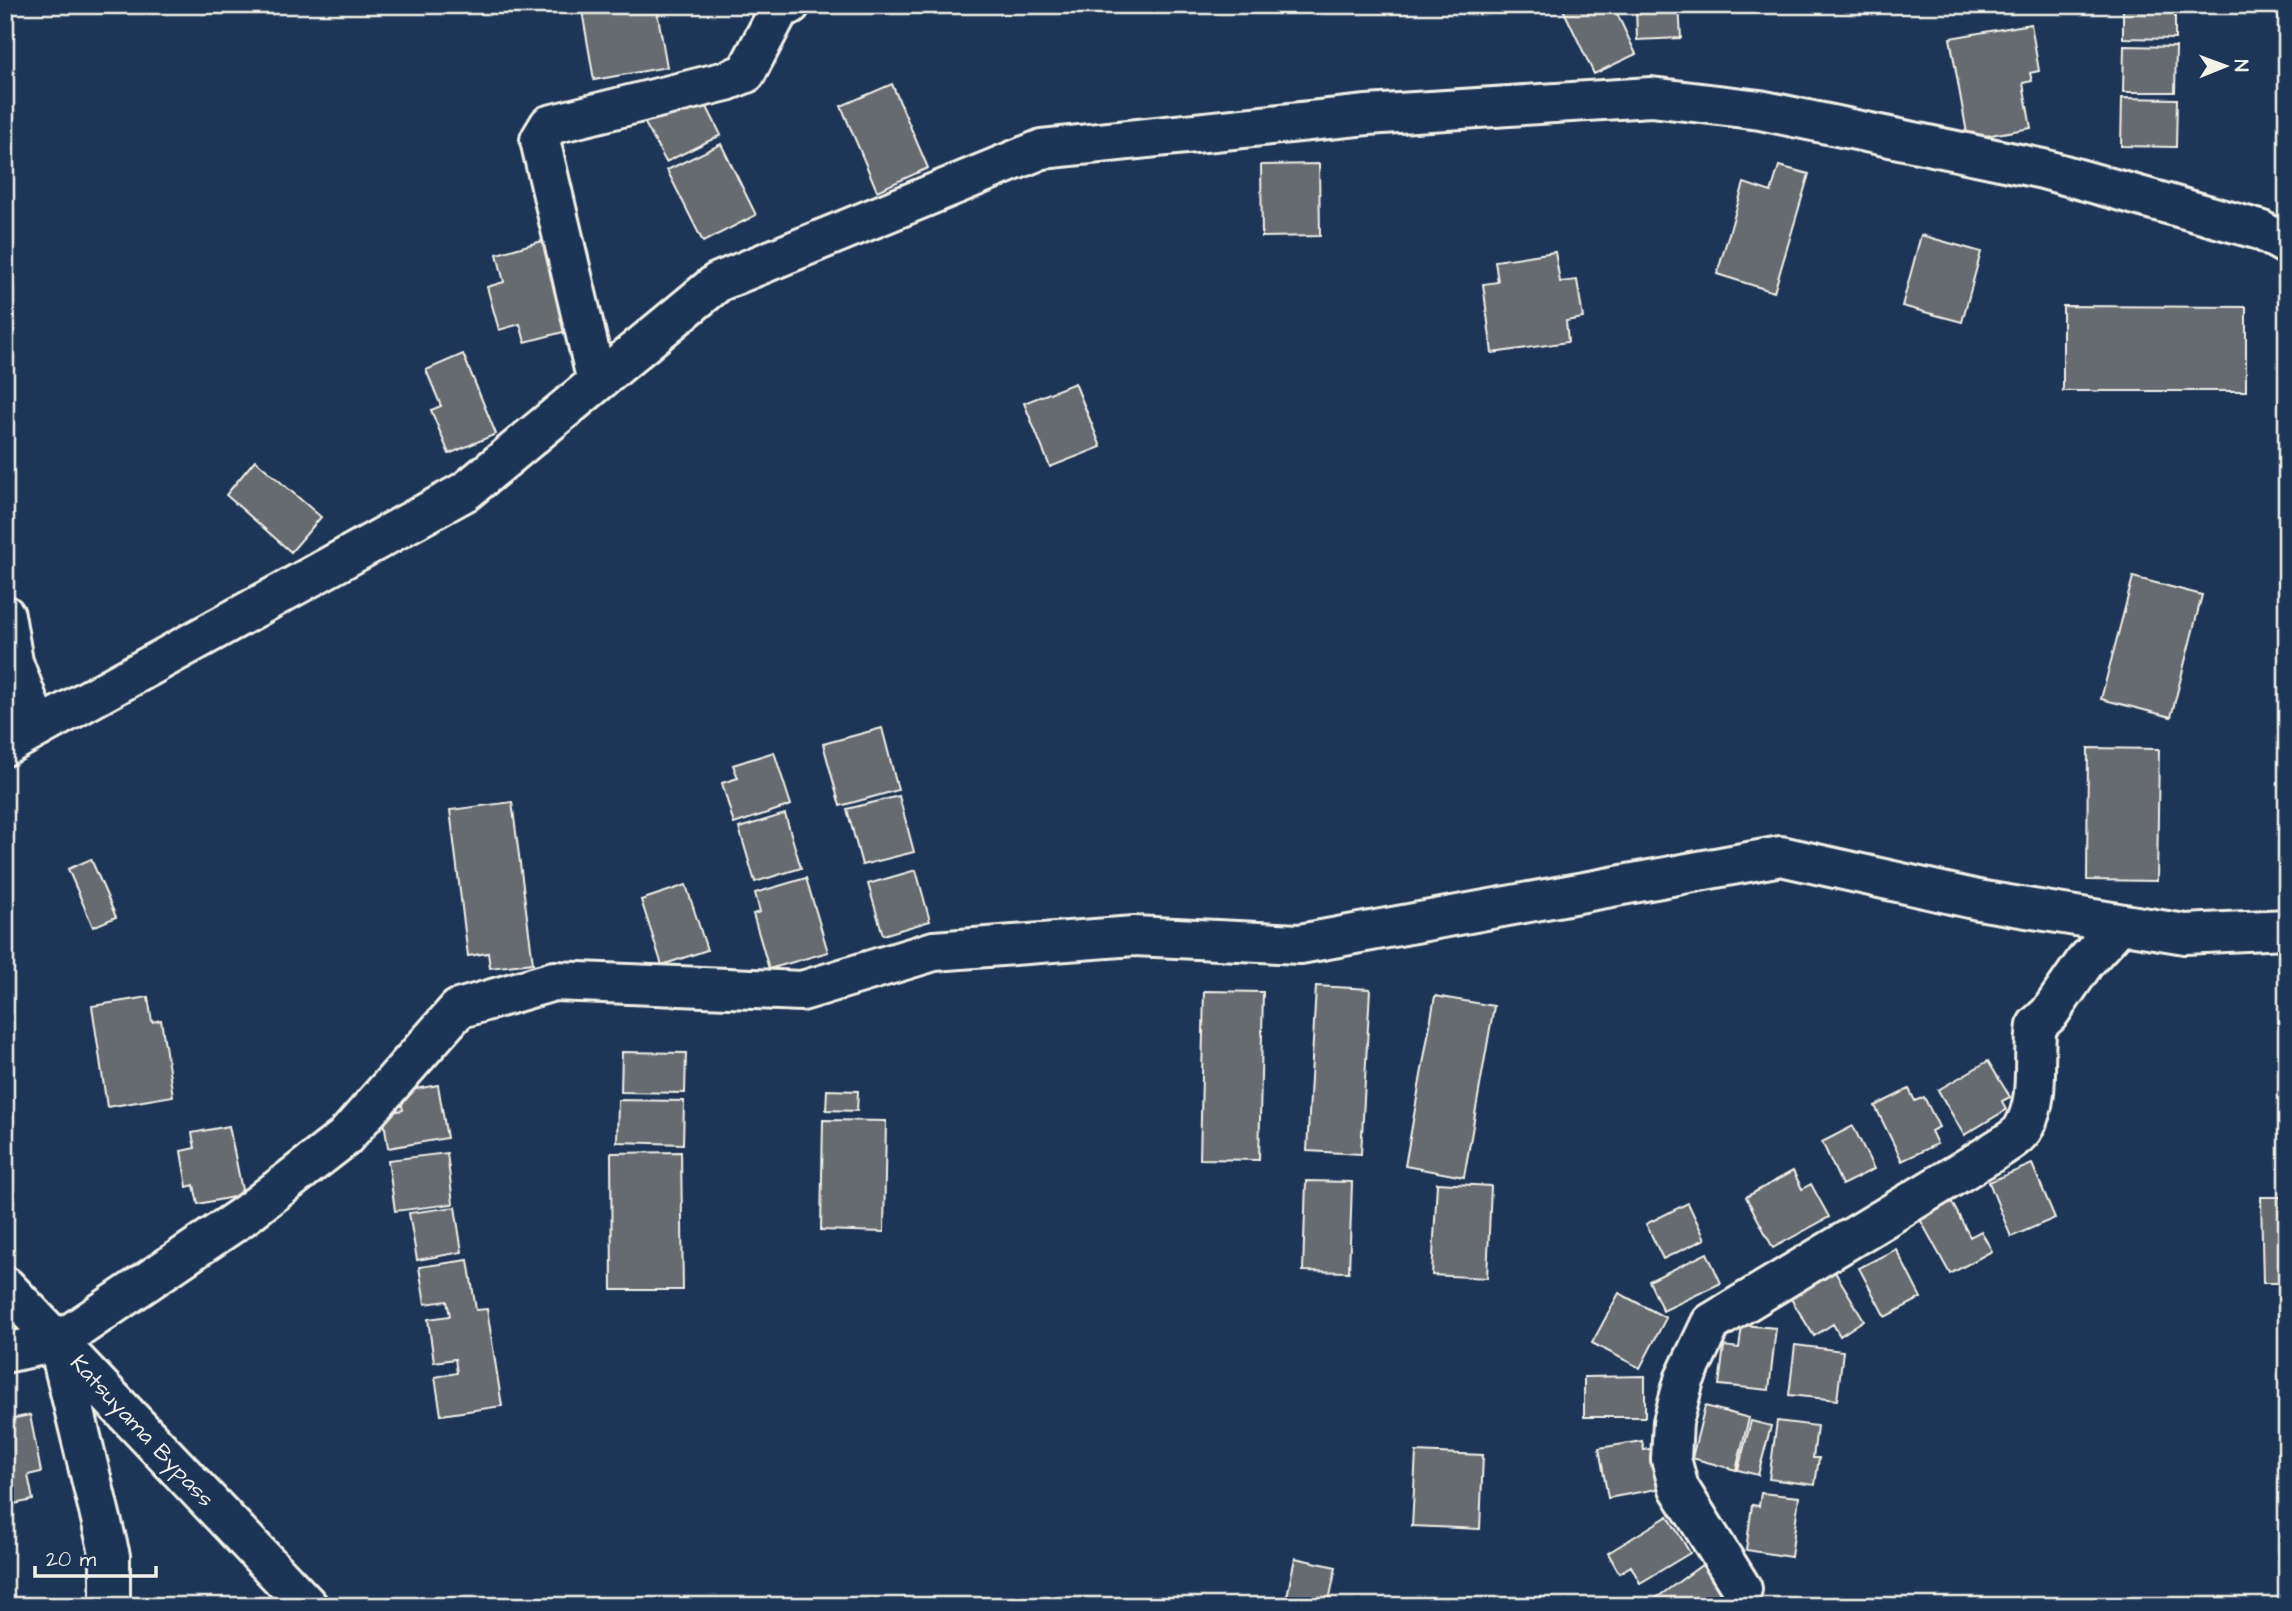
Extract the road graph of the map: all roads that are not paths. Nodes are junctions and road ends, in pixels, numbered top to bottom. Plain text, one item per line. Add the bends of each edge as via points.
1 (790, 5) edge
2 (2287, 245) edge
3 (597, 382) junction
4 (5, 615) edge
5 (38, 728) junction
6 (5, 746) edge
7 (2120, 924) junction
8 (2287, 929) edge
9 (5, 1286) edge
10 (58, 1342) junction
11 (5, 1353) edge
12 (1742, 1589) dead end
13 (110, 1606) edge
14 (308, 1606) edge

1 - 3 street via 780,8 746,73 549,125 540,140
2 - 3 street via 2260,230 2043,169 1760,110 1651,97 1367,115 1042,149 718,282
3 - 5 street via 466,491
4 - 5 street via 13,662
5 - 6 street
7 - 8 street via 2185,934
7 - 10 street via 1978,900 1782,856 1300,944 1134,936 934,951 802,992 554,981 458,1009 344,1138 242,1217
7 - 12 street via 2037,1024 2035,1092 2024,1129 1711,1323 1684,1380 1673,1422 1671,1459 1683,1497
9 - 10 street, Katsuyama Bypass
10 - 11 street
10 - 13 street via 110,1556
10 - 14 street, Katsuyama Bypass

